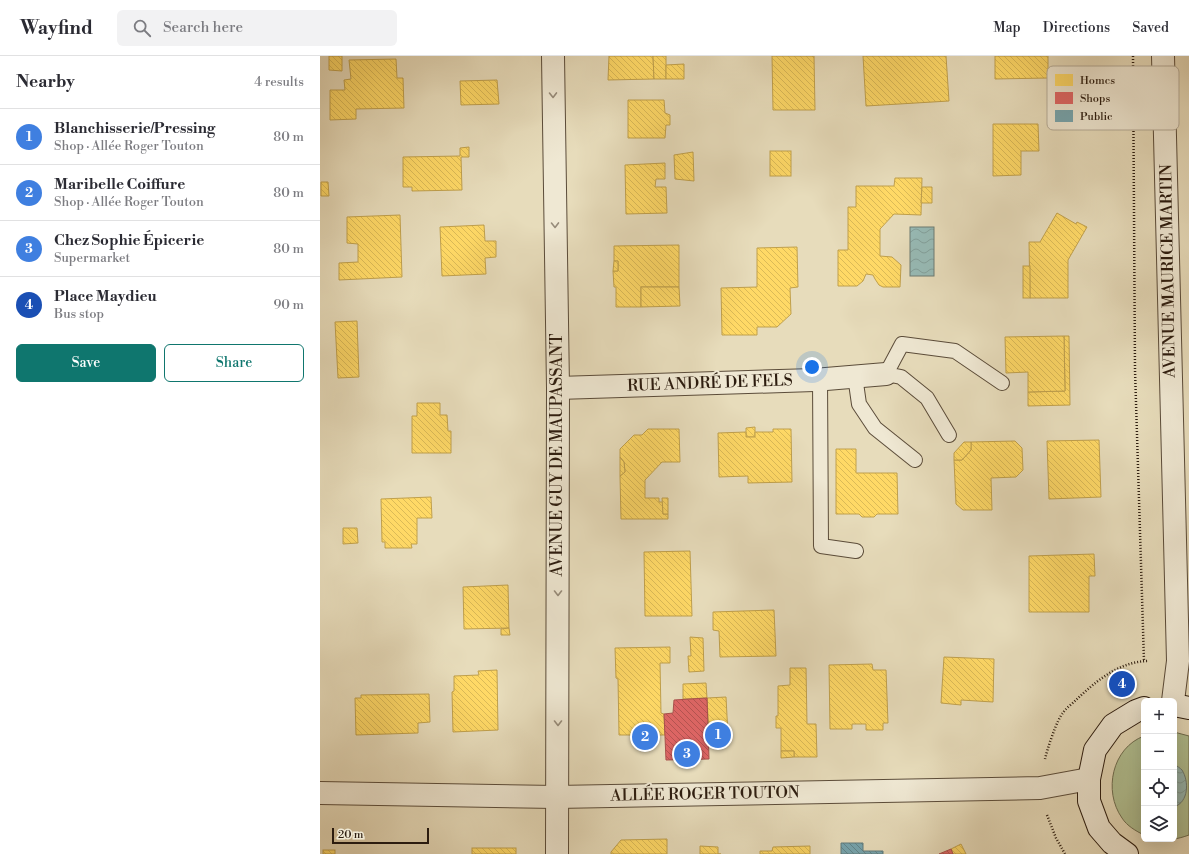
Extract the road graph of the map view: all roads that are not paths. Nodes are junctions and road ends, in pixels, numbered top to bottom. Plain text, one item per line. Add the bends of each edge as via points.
1 (553, 56) edge
2 (1163, 56) edge
3 (1163, 66) edge
4 (1165, 130) edge
5 (886, 374) junction
6 (855, 376) junction
7 (820, 379) junction
8 (1002, 383) dead end
9 (558, 388) junction
10 (949, 435) dead end
11 (915, 460) dead end
12 (856, 551) dead end
13 (1173, 698) edge
14 (1177, 706) edge
15 (1189, 708) edge
16 (1141, 709) edge
17 (1089, 779) junction
18 (320, 793) edge
19 (556, 797) junction
20 (557, 854) edge
21 (1127, 854) edge

1 -> 9 street, AVENUE GUY DE MAUPASSANT
2 - 3 street, AVENUE MAURICE MARTIN
4 - 13 street, AVENUE MAURICE MARTIN via 1178,641
5 - 6 street, RUE ANDRÉ DE FELS
5 - 8 lane via 902,344 955,351
5 - 10 lane via 901,377 927,398
6 - 7 street, RUE ANDRÉ DE FELS
6 - 11 lane via 859,404 875,428
7 - 9 street, RUE ANDRÉ DE FELS
7 - 12 lane via 821,546
9 -> 19 street, AVENUE GUY DE MAUPASSANT
14 - 15 street
16 - 17 street via 1113,726 1095,750
17 - 19 street, ALLÉE ROGER TOUTON via 1040,788
17 - 21 street via 1089,801 1100,828 1112,843
18 - 19 street, ALLÉE ROGER TOUTON
19 - 20 street, AVENUE GUY DE MAUPASSANT

